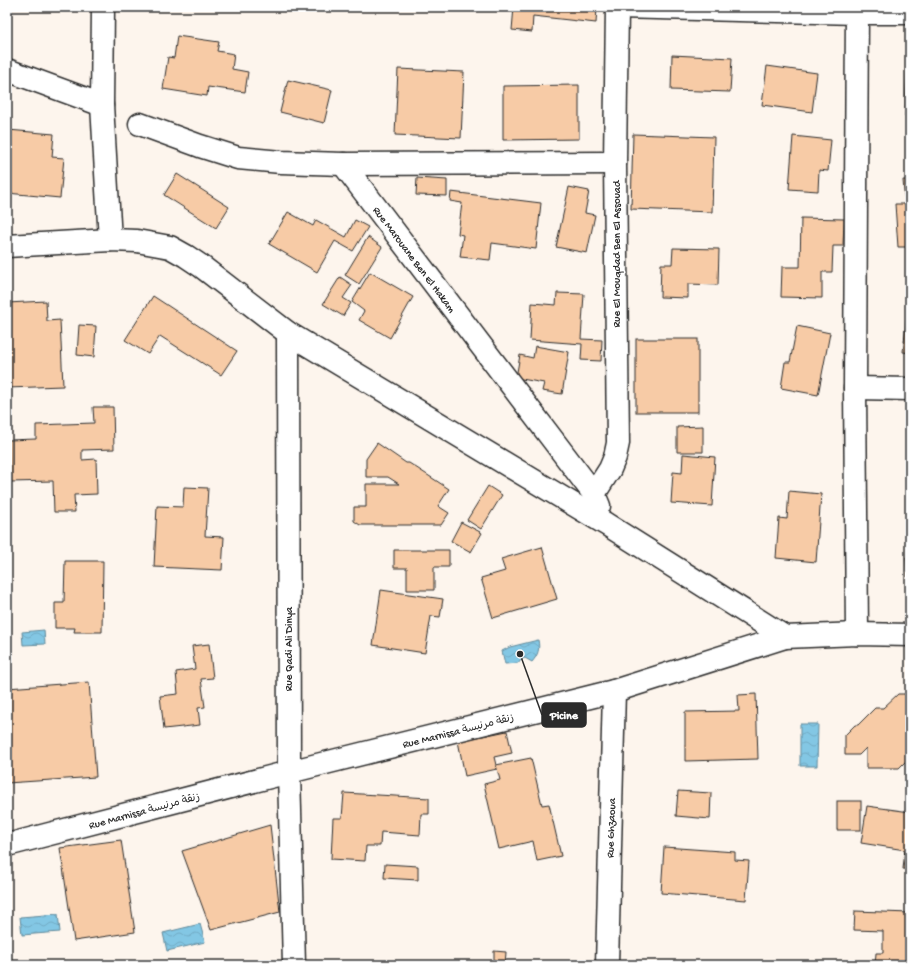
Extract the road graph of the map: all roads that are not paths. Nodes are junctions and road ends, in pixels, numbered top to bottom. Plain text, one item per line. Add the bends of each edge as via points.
1 (103, 7) edge
2 (617, 7) edge
3 (857, 10) edge
4 (910, 13) edge
5 (7, 70) edge
6 (102, 105) junction
7 (140, 124) dead end
8 (615, 163) junction
9 (343, 164) junction
10 (110, 240) junction
11 (7, 246) edge
12 (288, 333) junction
13 (855, 388) junction
14 (910, 389) edge
15 (594, 494) junction
16 (606, 524) junction
17 (857, 634) junction
18 (910, 635) edge
19 (785, 637) junction
20 (614, 691) junction
21 (289, 772) junction
22 (7, 846) edge
23 (294, 965) edge
24 (607, 965) edge

1 - 6 street
2 - 3 street
2 - 8 street, Rue El Mouqdad Ben El Assouad
3 - 4 street
3 - 13 street
5 - 6 street
6 - 10 street
7 - 9 street via 238,158
8 - 9 street
8 - 15 street, Rue El Mouqdad Ben El Assouad via 618,443 610,469
9 - 15 street, Rue Marouane Ben El Hakam
10 - 11 street
10 - 12 street via 137,241 170,247 200,266
12 - 16 street
12 - 21 street, Rue Qadi Ali Dinya
13 - 14 street
13 - 17 street
15 - 16 street, Rue Marouane Ben El Hakam
16 - 19 street
17 - 18 street, Rue Marnissa زنقة مرنيسة
17 - 19 street, Rue Marnissa زنقة مرنيسة
19 - 20 street, Rue Marnissa زنقة مرنيسة
20 - 21 street, Rue Marnissa زنقة مرنيسة
20 - 24 street, Rue Ghzaoua
21 - 22 street, Rue Marnissa زنقة مرنيسة
21 - 23 street, Rue Qadi Ali Dinya

